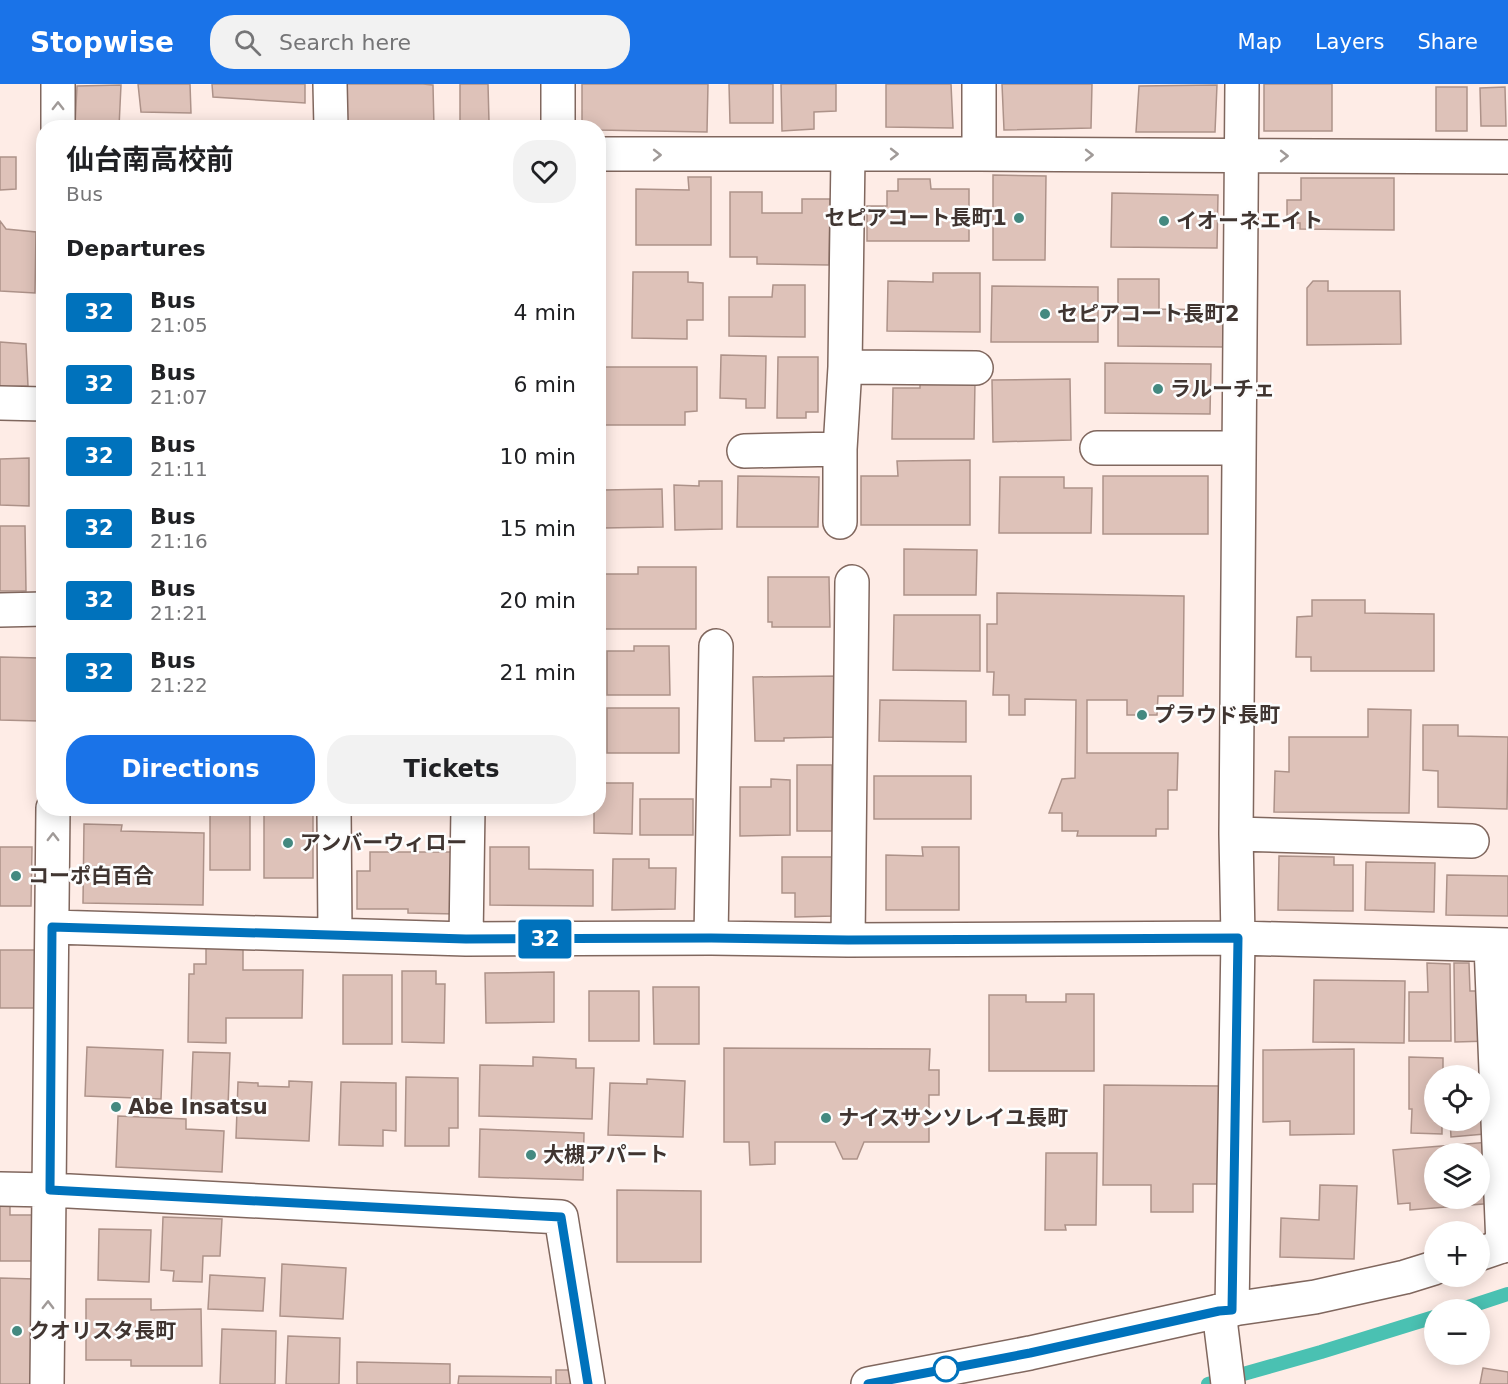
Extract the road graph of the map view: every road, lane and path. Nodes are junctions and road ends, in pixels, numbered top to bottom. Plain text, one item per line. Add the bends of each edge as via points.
1 (58, 84) edge
2 (330, 84) edge
3 (558, 84) edge
4 (979, 84) edge
5 (1242, 84) edge
6 (58, 120) edge
7 (331, 120) edge
8 (558, 120) edge
9 (606, 154) edge
10 (979, 154) junction
11 (848, 155) junction
12 (1242, 156) junction
13 (1508, 157) edge
14 (845, 368) junction
15 (976, 368) dead end
16 (0, 403) edge
17 (36, 404) edge
18 (1097, 448) dead end
19 (1239, 448) junction
20 (840, 449) junction
21 (744, 451) dead end
22 (840, 522) dead end
23 (852, 582) dead end
24 (36, 609) edge
25 (0, 610) edge
26 (716, 646) dead end
27 (53, 816) edge
28 (334, 816) edge
29 (468, 816) edge
30 (1236, 834) junction
31 (1472, 842) dead end
32 (52, 927) junction
33 (335, 935) junction
34 (711, 938) junction
35 (1238, 938) junction
36 (466, 939) junction
37 (848, 940) junction
38 (1499, 945) edge
39 (0, 1190) edge
40 (50, 1190) junction
41 (1497, 1248) edge
42 (1424, 1271) edge
43 (1226, 1311) junction
44 (47, 1384) edge
45 (588, 1384) edge
46 (868, 1384) edge
47 (1228, 1384) edge

6 -> 1 street
2 - 7 street
3 - 8 street
4 - 10 street
5 - 12 street
9 -> 11 street
11 -> 10 street
10 -> 12 street
11 - 14 street
12 -> 13 street
12 - 19 street
14 - 15 street
14 - 20 street
16 - 17 street
18 - 19 street
19 - 30 street
20 - 21 street
20 - 22 street
23 - 37 street
24 - 25 street
26 - 34 street
32 -> 27 street
28 - 33 street
29 - 36 street
30 - 31 street
30 - 35 street
32 - 33 street
32 - 40 street
33 - 36 street
34 - 36 street
34 - 37 street
35 - 37 street
35 - 38 street
35 - 43 street
38 - 41 street
39 - 40 street
44 -> 40 street
40 - 45 street via 561,1217
42 - 43 street via 1315,1297
43 - 46 street
43 - 47 street

